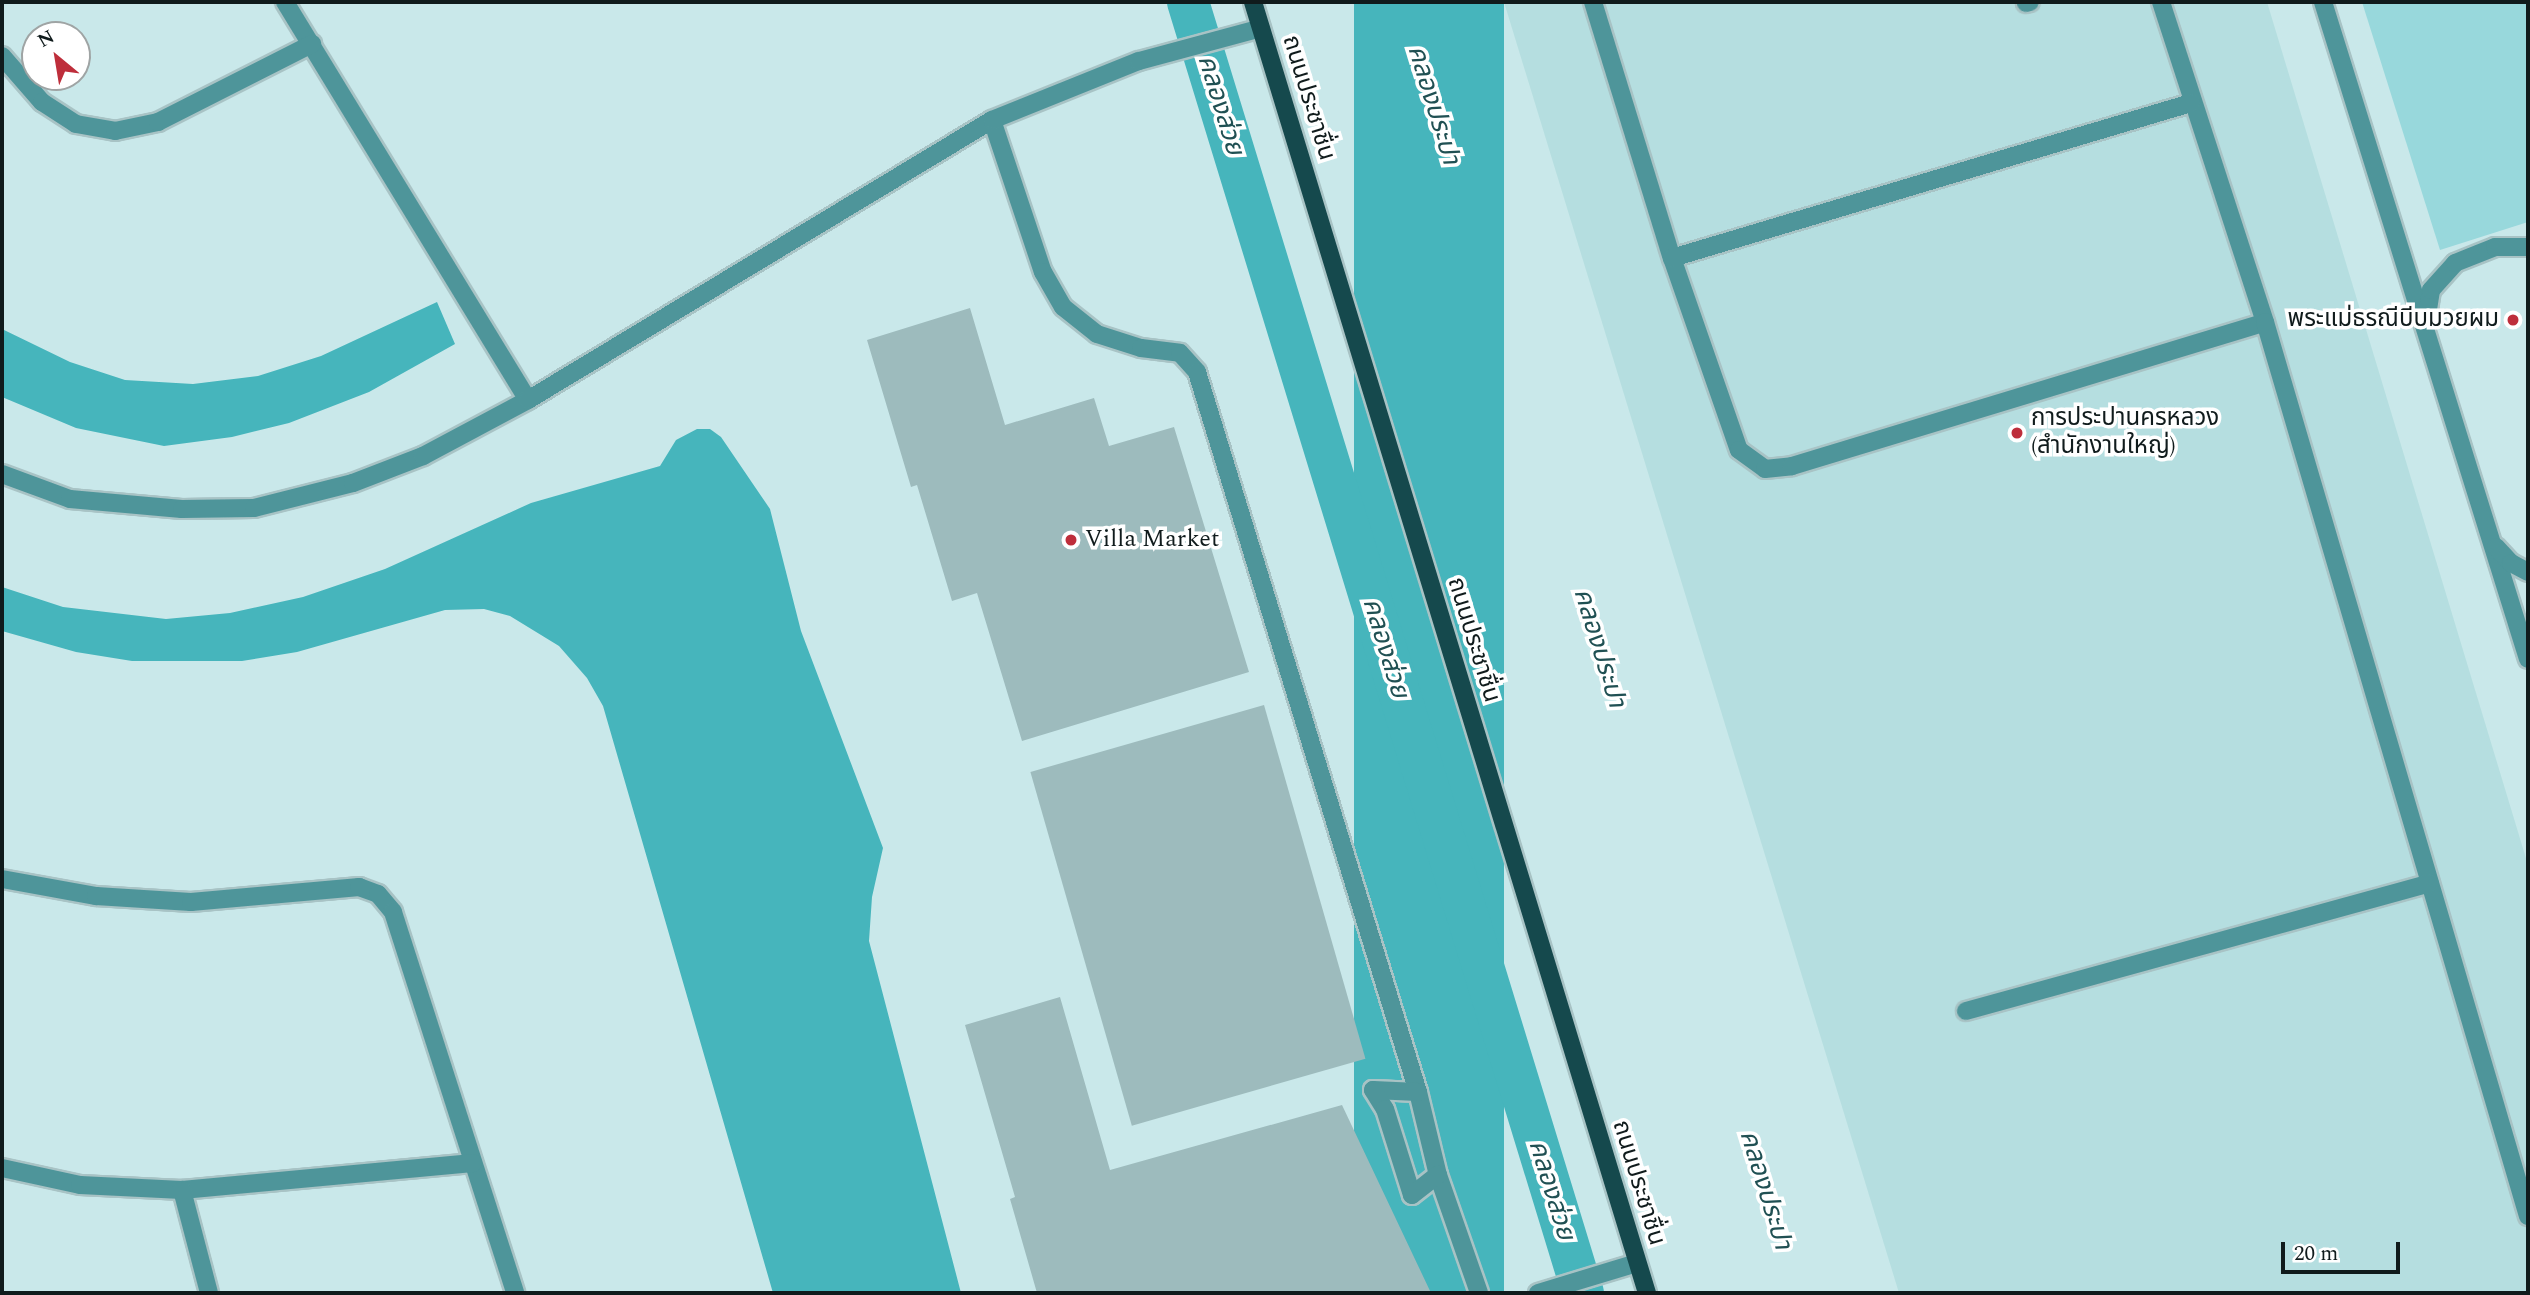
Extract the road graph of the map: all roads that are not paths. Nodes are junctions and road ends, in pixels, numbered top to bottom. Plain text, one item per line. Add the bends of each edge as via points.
1 (285, 2) edge
2 (1253, 2) edge
3 (1594, 2) edge
4 (2161, 2) edge
5 (2323, 2) edge
6 (1261, 28) junction
7 (312, 44) junction
8 (2, 56) edge
9 (2191, 103) junction
10 (992, 120) junction
11 (2528, 236) edge
12 (2495, 247) junction
13 (2528, 247) edge
14 (1672, 258) junction
15 (2265, 322) junction
16 (2426, 333) junction
17 (528, 400) junction
18 (2, 474) edge
19 (2490, 537) junction
20 (2528, 572) edge
21 (2528, 659) edge
22 (2, 879) edge
23 (2430, 883) junction
24 (1966, 1011) dead end
25 (1418, 1092) junction
26 (473, 1163) junction
27 (2, 1168) edge
28 (1438, 1175) junction
29 (182, 1191) junction
30 (2528, 1216) edge
31 (1637, 1263) junction
32 (209, 1293) edge
33 (514, 1293) edge
34 (1479, 1293) edge
35 (1538, 1293) edge
36 (1647, 1293) edge

1 - 7 street
2 - 6 main road, ถนนประชาชื่น
3 - 14 street
4 - 9 street
5 - 16 street
6 - 10 street via 1139,61
6 - 31 main road, ถนนประชาชื่น
7 - 8 street via 158,122 115,131 76,124 42,102
7 - 17 street
9 - 14 street
9 - 15 street
10 - 17 street
10 - 25 street via 1043,272 1063,307 1097,334 1141,348 1180,353 1197,372
11 - 12 street
12 - 13 street
12 - 16 street via 2455,263 2437,279 2427,304
14 - 15 street via 1739,450 1765,469 1792,466
15 - 23 street
16 - 19 street
17 - 18 street via 423,456 353,483 254,508 182,509 70,499
19 - 20 street via 2504,558
19 - 21 street
22 - 26 street via 96,896 191,902 359,887 378,894 393,912
23 - 24 street
23 - 30 street
25 - 28 street
25 - 28 street via 1373,1090 1385,1109 1412,1195
26 - 29 street
26 - 33 street
27 - 29 street via 79,1185
28 - 34 street
29 - 32 street
31 - 35 street
31 - 36 main road, ถนนประชาชื่น

